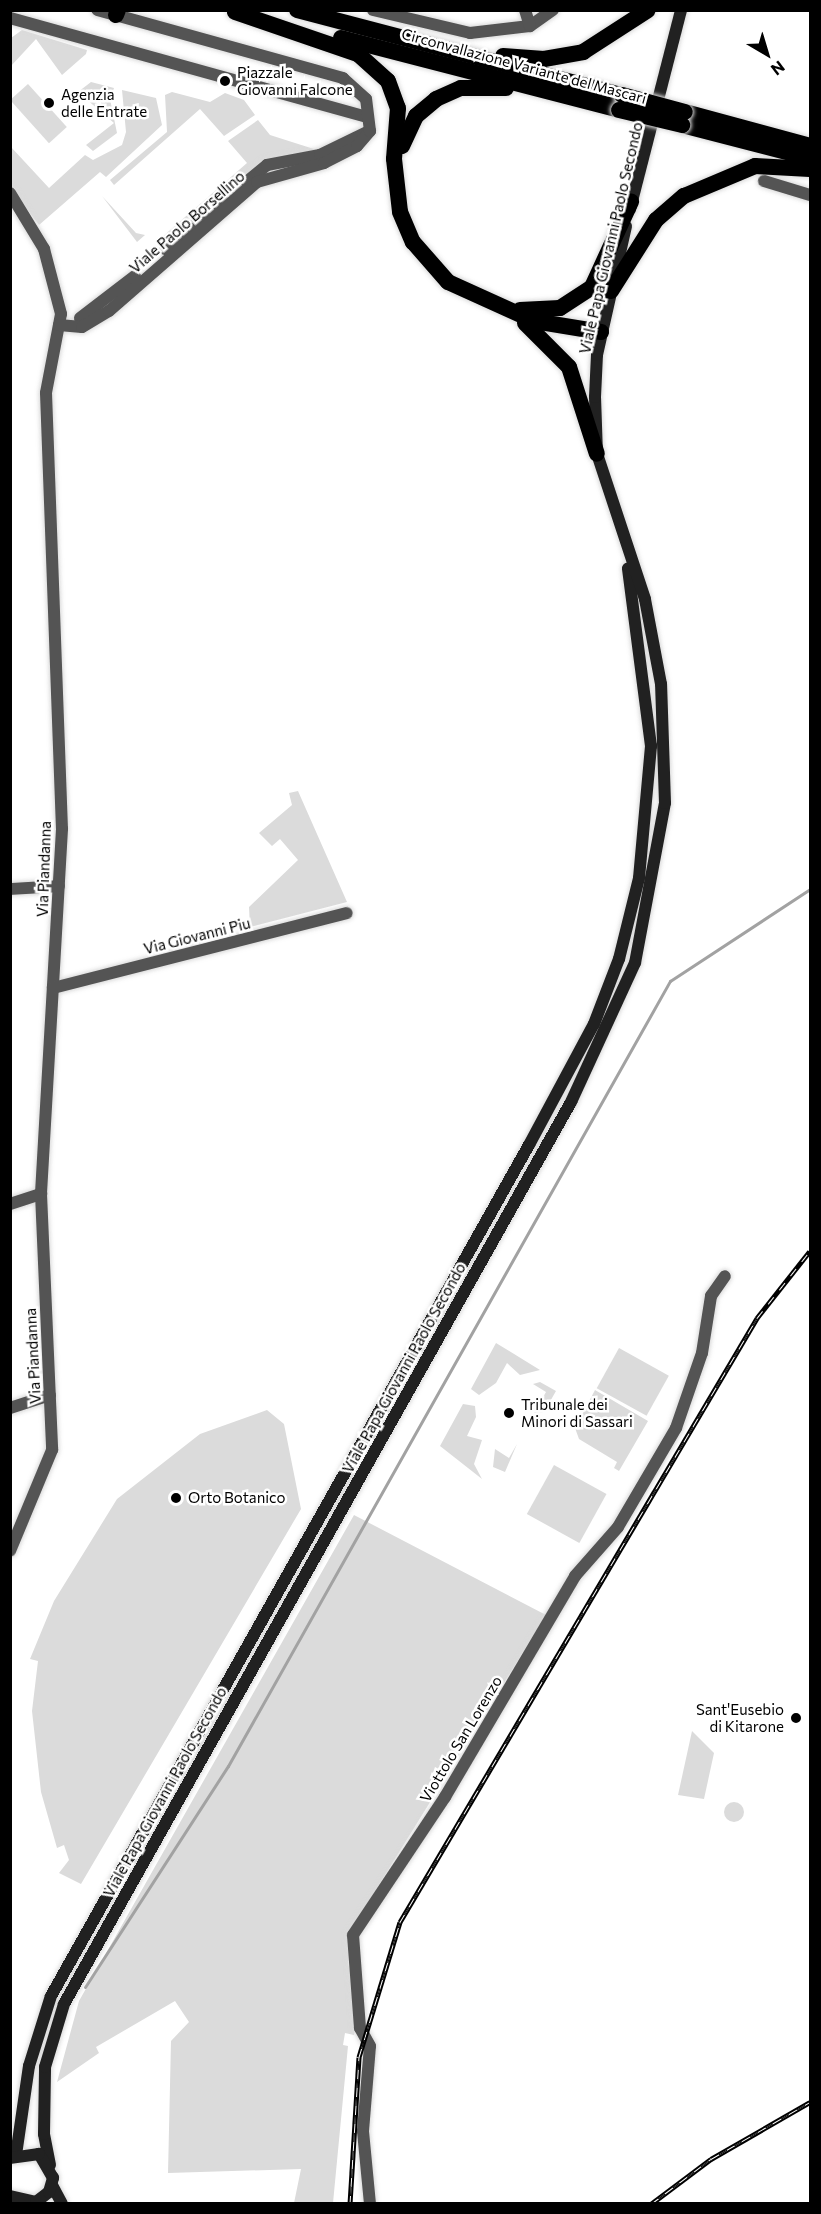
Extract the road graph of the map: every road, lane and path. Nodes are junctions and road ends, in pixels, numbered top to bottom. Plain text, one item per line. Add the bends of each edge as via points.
1 (297, 10) edge
2 (372, 10) edge
3 (525, 10) edge
4 (553, 10) edge
5 (648, 10) edge
6 (681, 10) edge
7 (690, 10) edge
8 (232, 11) edge
9 (110, 12) edge
10 (10, 18) edge
11 (530, 26) junction
12 (676, 37) junction
13 (421, 43) junction
14 (621, 103) junction
15 (368, 117) junction
16 (683, 118) junction
17 (761, 134) junction
18 (810, 137) edge
19 (810, 146) edge
20 (810, 158) edge
21 (810, 169) edge
22 (395, 174) junction
23 (764, 181) dead end
24 (10, 193) edge
25 (810, 195) edge
26 (631, 202) junction
27 (611, 291) junction
28 (498, 307) junction
29 (59, 322) junction
30 (601, 332) junction
31 (597, 454) junction
32 (627, 552) junction
33 (59, 886) junction
34 (10, 889) edge
35 (347, 913) dead end
36 (53, 988) junction
37 (40, 1194) junction
38 (10, 1204) edge
39 (725, 1276) dead end
40 (50, 1395) junction
41 (10, 1408) edge
42 (10, 1551) edge
43 (20, 2129) junction
44 (10, 2142) edge
45 (12, 2157) edge
46 (50, 2165) junction
47 (52, 2185) junction
48 (10, 2196) edge
49 (26, 2203) edge
50 (62, 2204) edge
51 (370, 2204) edge

1 - 13 highway, Circonvallazione Variante del Mascari
2 - 11 street via 470,33
3 - 11 street
4 - 11 street
5 - 13 highway via 583,52 544,59
6 - 12 main road, Viale Papa Giovanni Paolo Secondo
7 - 12 main road, Viale Papa Giovanni Paolo Secondo
8 - 14 highway, Circonvallazione Variante del Mascari
8 - 22 highway via 358,54 380,71 397,101
9 - 15 street via 344,78 366,99
10 - 15 street
12 - 26 main road, Viale Papa Giovanni Paolo Secondo
13 - 14 highway, Circonvallazione Variante del Mascari
14 - 16 highway, Circonvallazione Variante del Mascari, bridge
14 - 22 highway via 493,86 461,88 416,116
15 - 29 street, Viale Paolo Borsellino via 370,131 320,155 259,170 104,304 75,321
16 - 17 highway, Circonvallazione Variante del Mascari
16 - 20 highway, Circonvallazione Variante del Mascari
17 - 18 highway
17 - 19 highway, Circonvallazione Variante del Mascari
21 - 27 highway via 755,166 684,196 656,220
22 - 28 highway via 400,212 421,253 448,282
23 - 25 street
24 - 29 street, Via Piandanna via 44,249 56,284
26 - 27 main road, Viale Papa Giovanni Paolo Secondo
26 - 28 highway via 599,278 580,297 547,311
27 - 30 main road, Viale Papa Giovanni Paolo Secondo
28 - 30 highway via 534,321
28 - 31 highway via 538,330 557,350 577,386
29 - 33 street, Via Piandanna via 46,393
30 - 31 main road, Viale Papa Giovanni Paolo Secondo via 595,376
31 - 32 main road, Viale Papa Giovanni Paolo Secondo
32 - 43 main road, Viale Papa Giovanni Paolo Secondo via 651,746 639,878 619,959 594,1024 51,1996 29,2066
32 - 46 main road, Viale Papa Giovanni Paolo Secondo via 645,599 661,684 664,745 665,803 635,963 571,1102 64,2004 45,2067 44,2134
33 - 34 street
33 - 36 street, Via Piandanna
35 - 36 street, Via Giovanni Piu
36 - 37 street, Via Piandanna
37 - 38 street
37 - 40 street, Via Piandanna
39 - 51 street, Viottolo San Lorenzo via 711,1296 691,1392 676,1428 618,1527 575,1575 445,1797 353,1935 360,2028 370,2046 363,2131
40 - 41 street
40 - 42 street, Via Piandanna via 52,1450
43 - 44 main road
43 - 45 main road, Viale Papa Giovanni Paolo Secondo
45 - 46 main road via 31,2152
46 - 47 main road, Viale Papa Giovanni Paolo Secondo
47 - 49 main road via 43,2198
47 - 50 main road
48 - 49 main road

